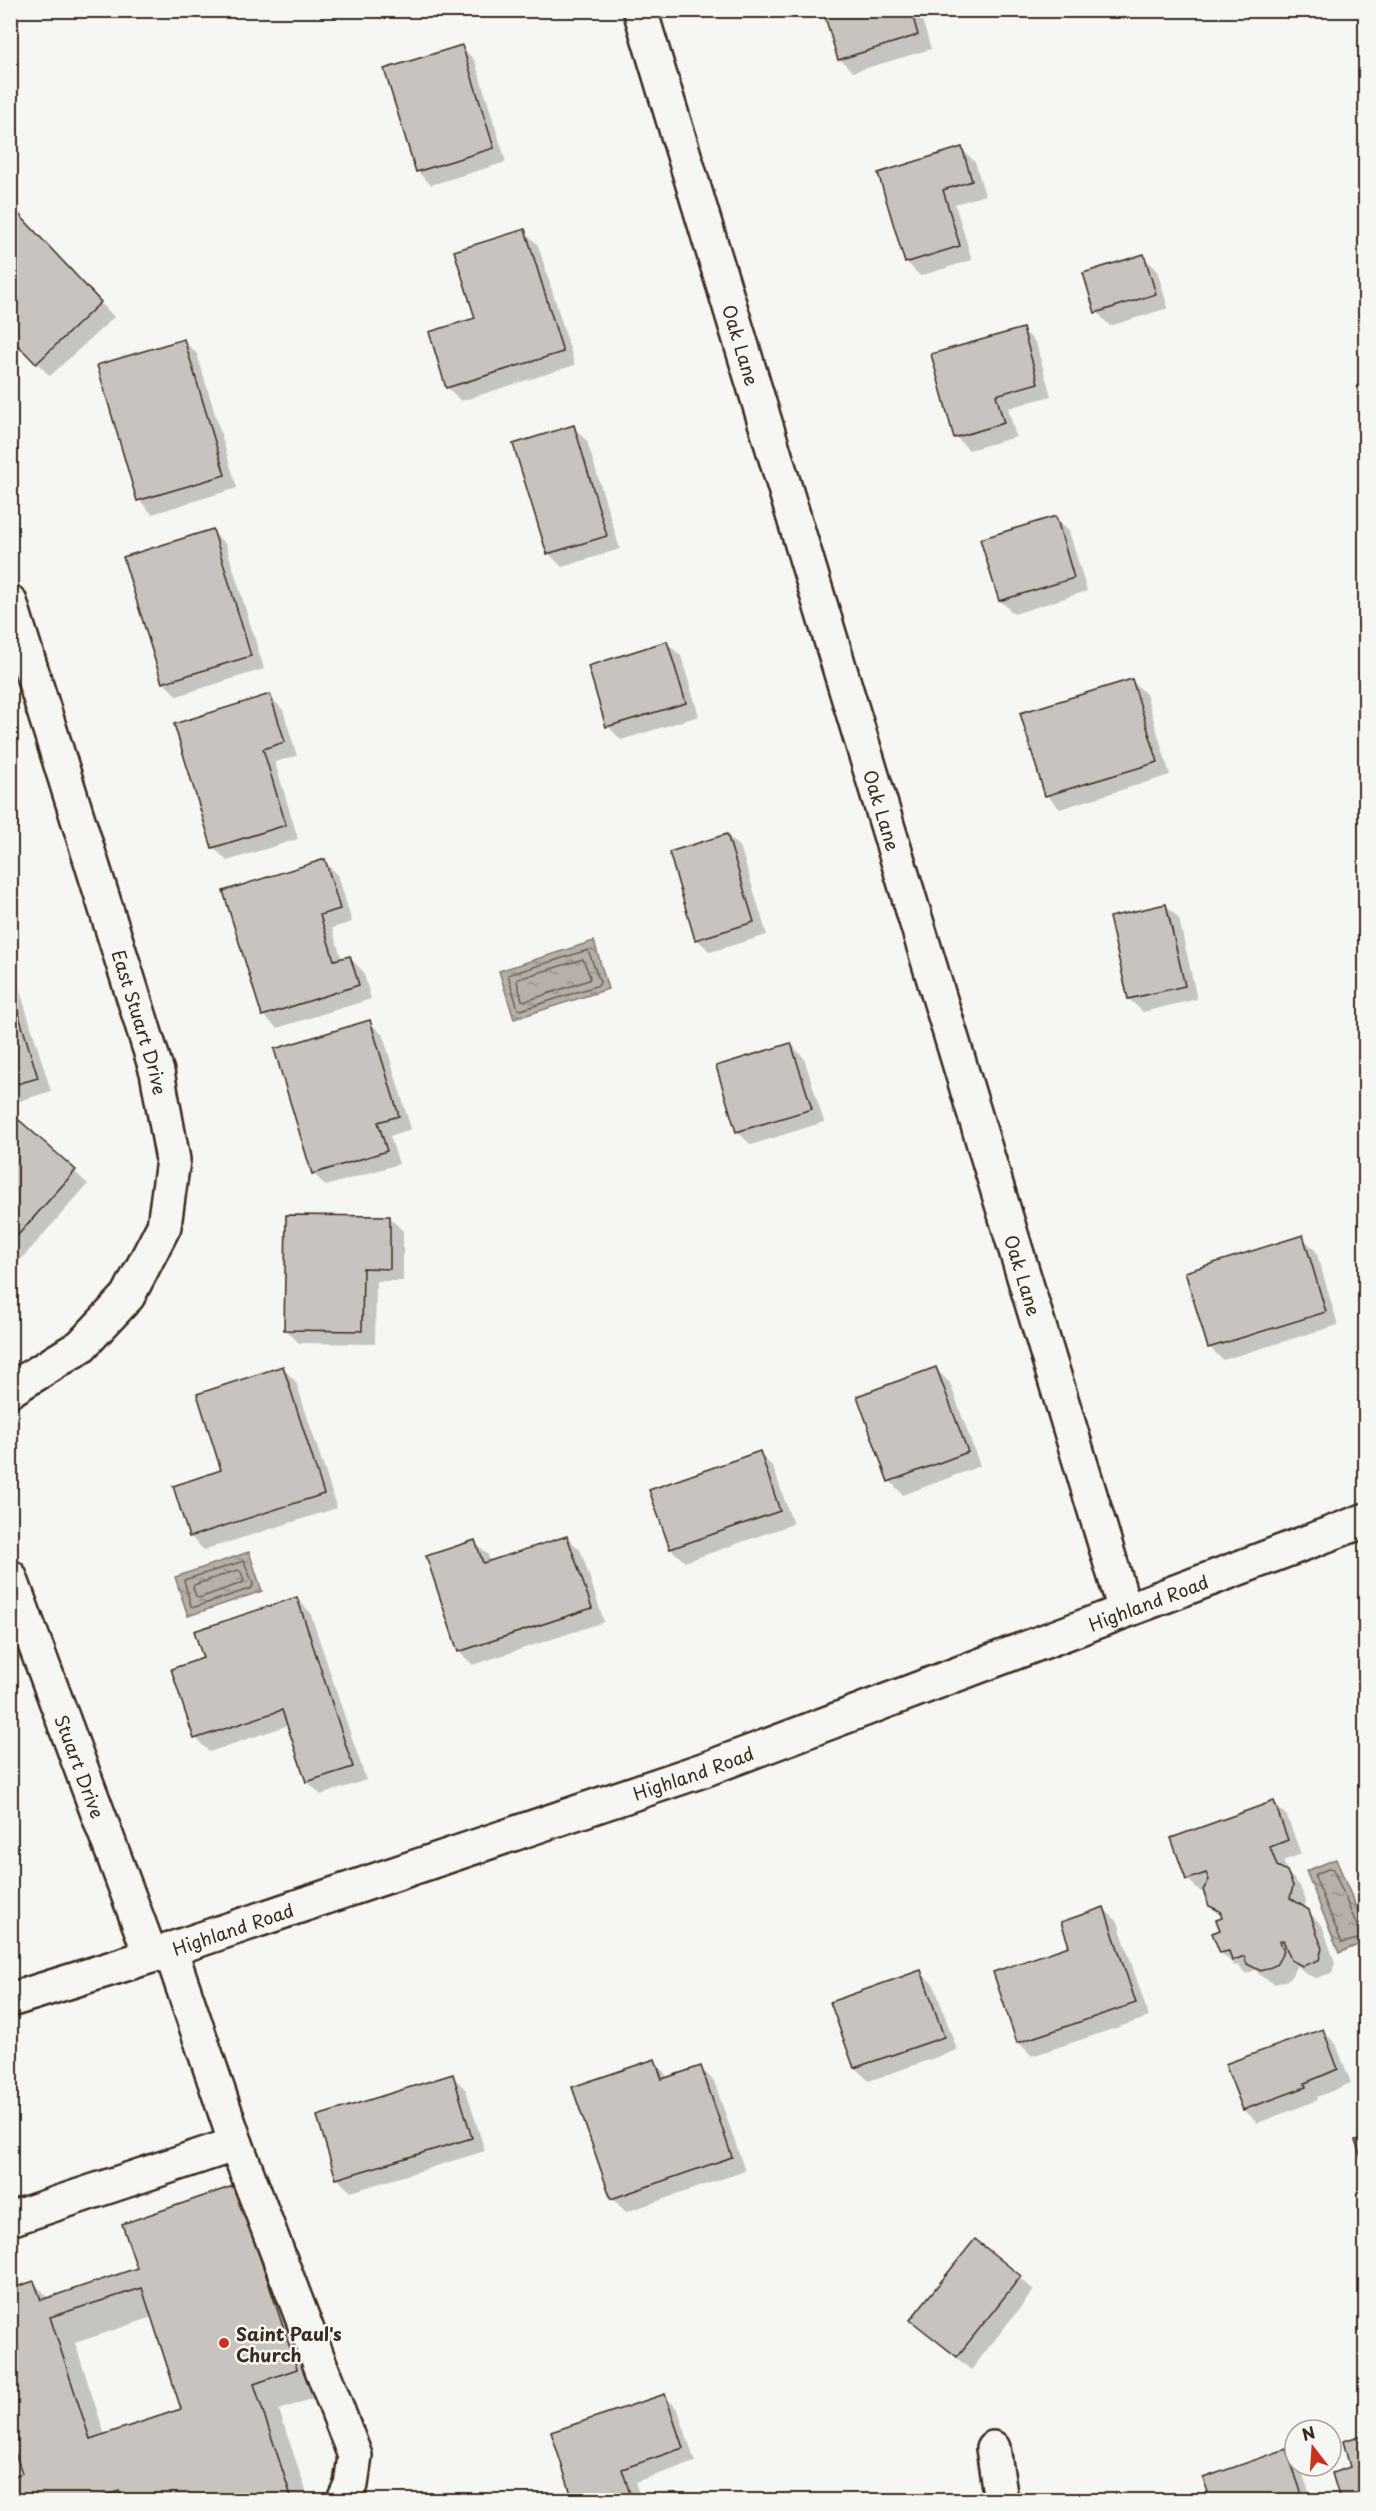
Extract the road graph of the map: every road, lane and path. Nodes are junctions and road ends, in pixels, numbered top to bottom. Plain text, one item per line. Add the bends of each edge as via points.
1 (640, 10) edge
2 (10, 602) edge
3 (10, 1390) edge
4 (1365, 1520) edge
5 (10, 1578) edge
6 (1125, 1610) junction
7 (161, 1952) junction
8 (10, 2000) edge
9 (236, 2144) junction
10 (10, 2219) edge
11 (993, 2448) dead end
12 (344, 2500) edge
13 (1001, 2500) edge

1 - 6 street, Oak Lane
2 - 3 street, East Stuart Drive via 157,1072 173,1160 164,1226 128,1296 81,1346
4 - 6 street, Highland Road
5 - 7 street, Stuart Drive
6 - 7 street, Highland Road via 706,1769
7 - 8 street, Highland Road
7 - 9 street, Stuart Drive
9 - 10 street
9 - 12 street, Stuart Drive via 355,2456 351,2485
11 - 13 street

